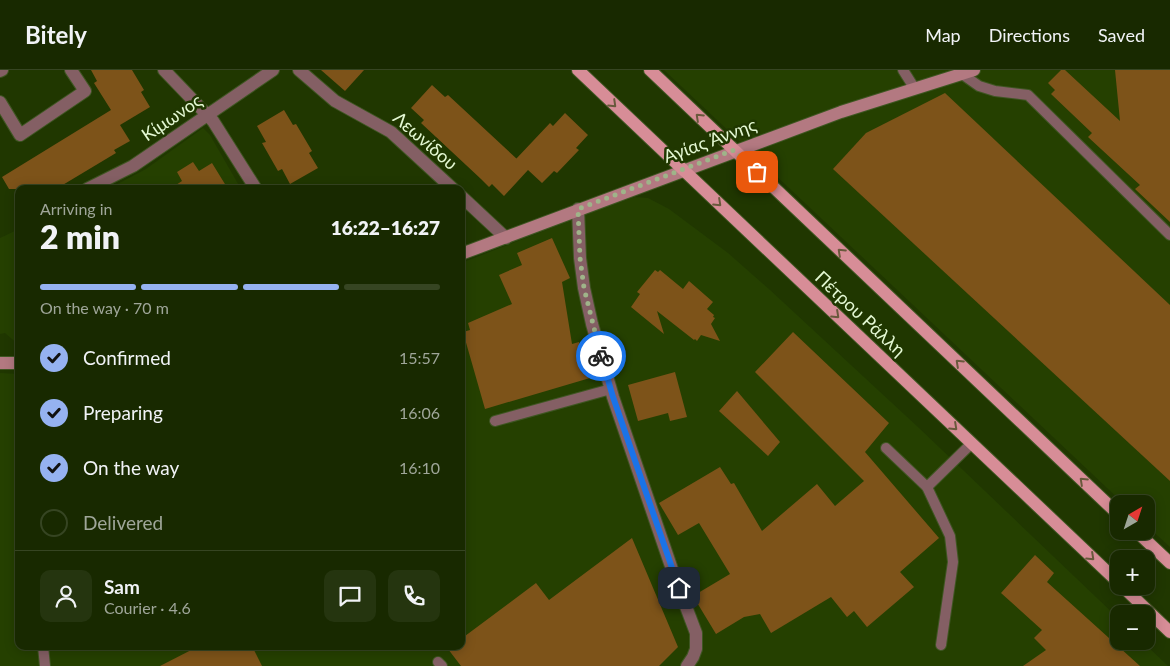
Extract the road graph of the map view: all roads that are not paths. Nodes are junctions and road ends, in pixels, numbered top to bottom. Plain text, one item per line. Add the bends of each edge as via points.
1 (71, 70) edge
2 (164, 70) edge
3 (273, 70) edge
4 (299, 70) edge
5 (578, 70) edge
6 (650, 70) edge
7 (903, 70) edge
8 (968, 72) edge
9 (915, 89) junction
10 (0, 102) edge
11 (208, 115) junction
12 (734, 150) junction
13 (683, 170) junction
14 (96, 185) edge
15 (254, 185) edge
16 (449, 185) edge
17 (465, 200) edge
18 (578, 209) junction
19 (1170, 235) edge
20 (506, 238) junction
21 (465, 253) edge
22 (0, 363) edge
23 (15, 363) edge
24 (611, 389) junction
25 (495, 421) dead end
26 (971, 444) junction
27 (886, 448) dead end
28 (927, 488) junction
29 (1110, 506) edge
30 (1146, 540) edge
31 (1170, 563) edge
32 (1110, 575) edge
33 (1131, 595) edge
34 (1170, 632) edge
35 (941, 645) dead end
36 (44, 650) edge
37 (46, 666) edge
38 (687, 666) edge

1 - 10 street via 85,91 20,135
2 - 11 street
3 - 11 street, Κίμωνος
4 - 16 street, Λεωνίδου via 335,101 391,132
5 -> 13 main road, Πέτρου Ράλλη
12 -> 6 main road, Πέτρου Ράλλη
7 - 9 lane
8 - 9 street, Αγίας Άννης
8 - 19 lane via 979,86 995,92 1028,95
9 - 12 street, Αγίας Άννης
11 - 14 street, Κίμωνος via 133,166
11 - 15 street
12 - 13 street, Αγίας Άννης
29 -> 12 main road, Πέτρου Ράλλη
13 - 18 street, Αγίας Άννης
13 -> 26 main road, Πέτρου Ράλλη
17 - 20 street, Λεωνίδου
18 - 20 street, Αγίας Άννης
18 - 24 street via 584,288
20 - 21 street, Αγίας Άννης
22 - 23 street
24 - 25 lane
24 - 38 street via 696,633 696,649
26 - 28 lane
26 -> 32 main road, Πέτρου Ράλλη
27 - 28 lane
28 - 35 lane via 950,536 953,562
30 - 31 main road
33 - 34 main road
36 - 37 lane

